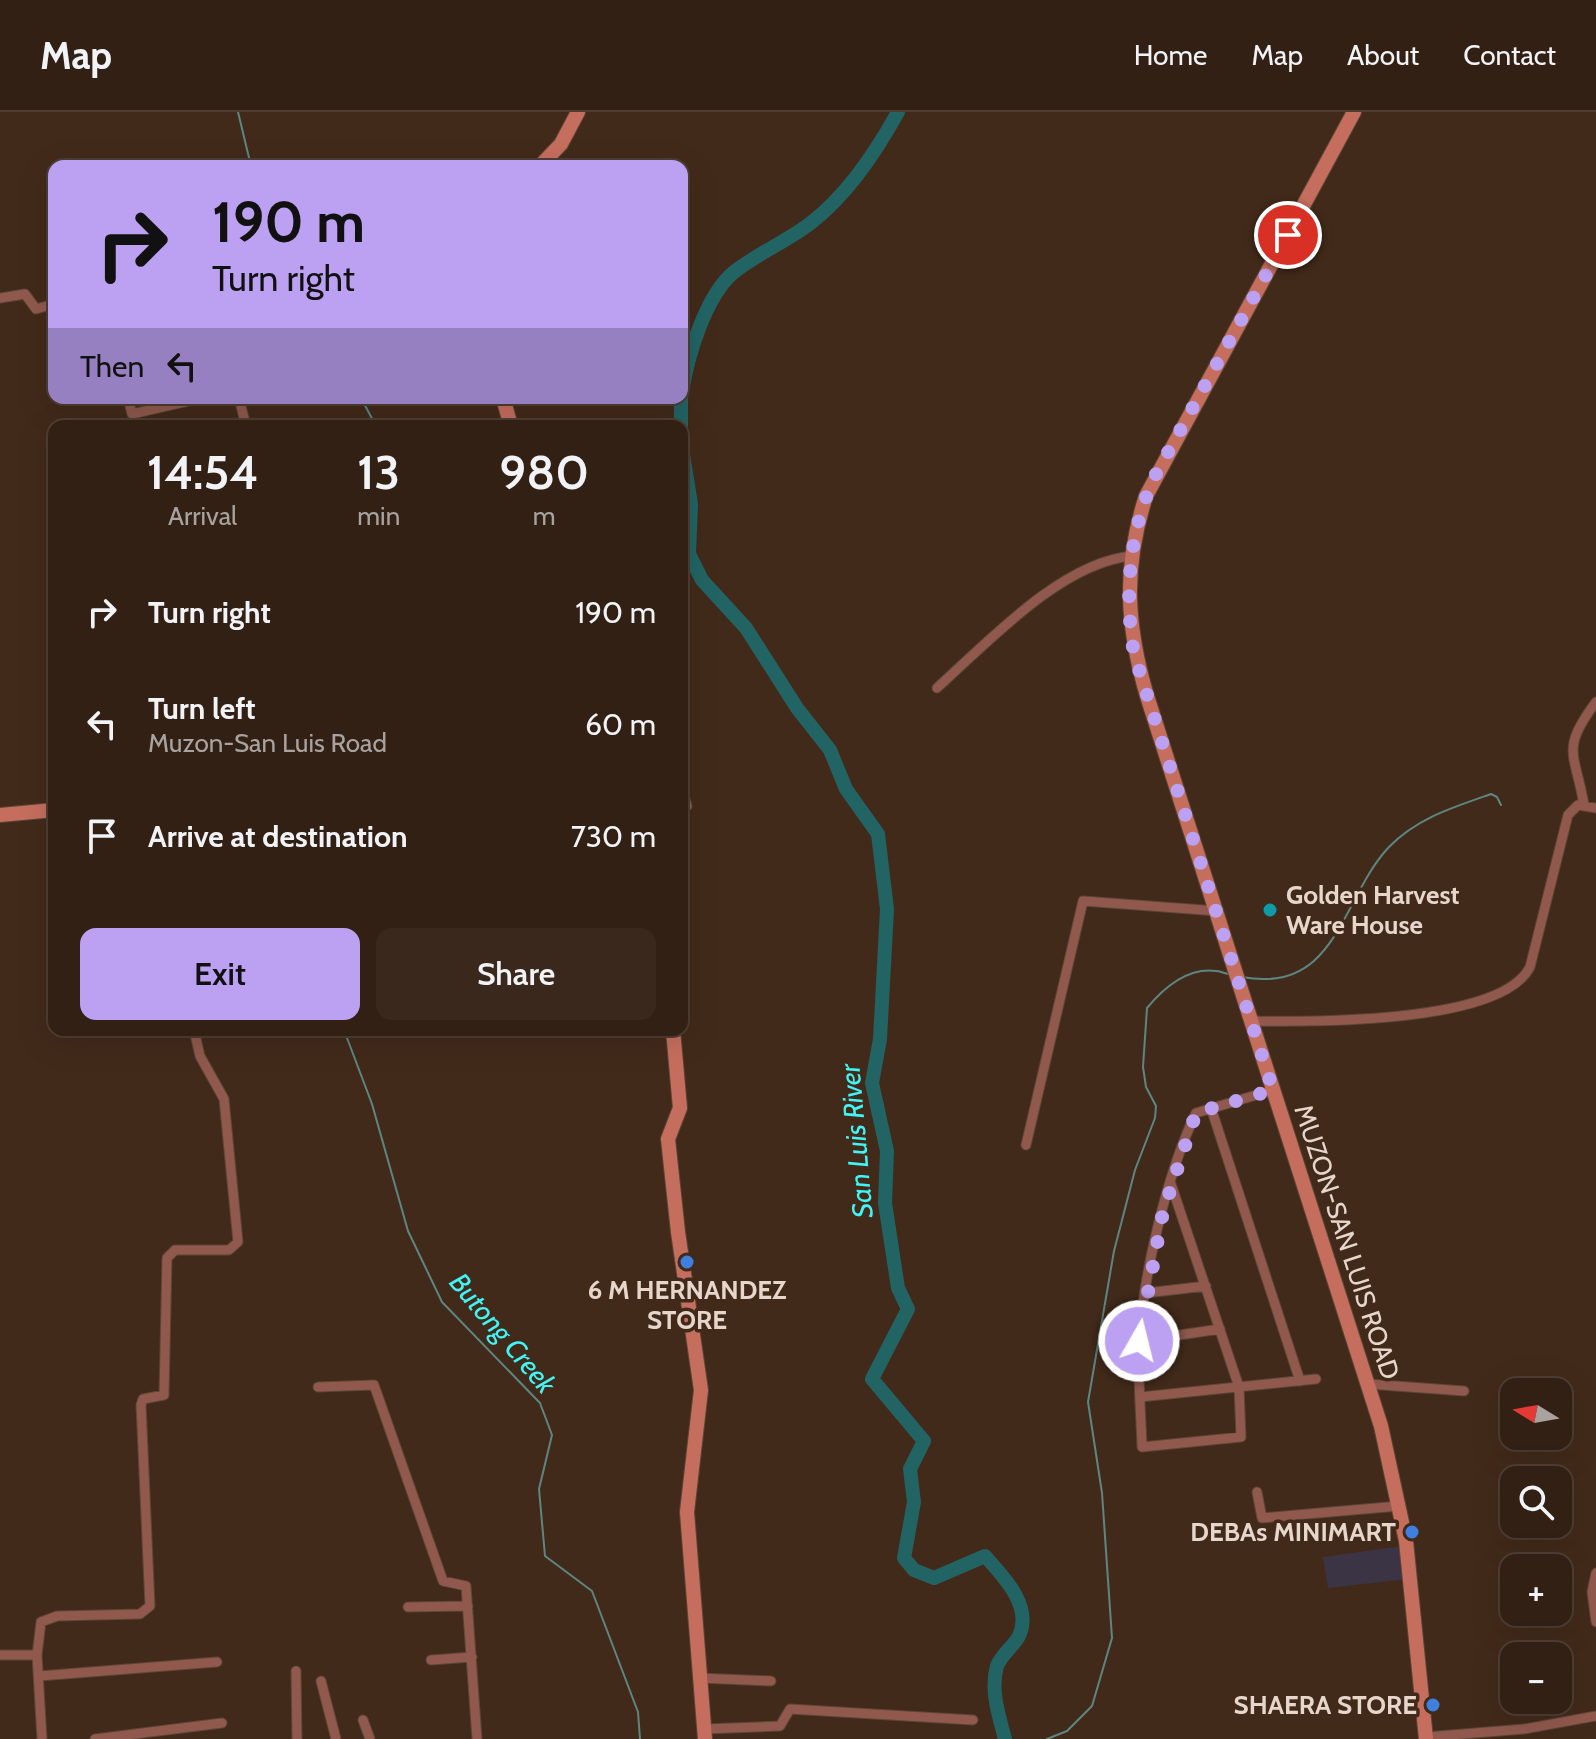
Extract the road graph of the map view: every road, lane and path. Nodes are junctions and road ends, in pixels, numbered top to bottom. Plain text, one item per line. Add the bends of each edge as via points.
1 (578, 112) edge
2 (1354, 112) edge
3 (546, 160) edge
4 (0, 298) edge
5 (48, 306) edge
6 (130, 404) edge
7 (176, 404) edge
8 (1132, 556) junction
9 (937, 688) dead end
10 (1596, 702) edge
11 (1584, 805) junction
12 (1596, 808) edge
13 (48, 811) edge
14 (0, 815) edge
15 (1217, 911) junction
16 (1251, 1021) junction
17 (195, 1036) edge
18 (674, 1036) edge
19 (1273, 1090) junction
20 (1211, 1108) junction
21 (1026, 1145) dead end
22 (1171, 1184) junction
23 (1179, 1206) junction
24 (1163, 1212) junction
25 (1206, 1286) junction
26 (1146, 1293) junction
27 (1220, 1329) junction
28 (1139, 1341) junction
29 (1316, 1379) dead end
30 (1300, 1381) junction
31 (1368, 1384) junction
32 (318, 1387) dead end
33 (1239, 1387) junction
34 (1464, 1391) dead end
35 (1140, 1397) junction
36 (1257, 1492) dead end
37 (1399, 1506) junction
38 (1596, 1573) edge
39 (468, 1606) junction
40 (408, 1607) dead end
41 (1596, 1622) edge
42 (0, 1655) edge
43 (37, 1655) junction
44 (472, 1657) junction
45 (431, 1660) dead end
46 (217, 1662) dead end
47 (296, 1671) dead end
48 (39, 1676) junction
49 (699, 1678) junction
50 (321, 1681) dead end
51 (771, 1681) dead end
52 (1596, 1716) edge
53 (363, 1720) dead end
54 (973, 1720) dead end
55 (222, 1723) dead end
56 (705, 1734) edge
57 (1426, 1738) edge
58 (42, 1739) edge
59 (95, 1739) edge
60 (297, 1739) edge
61 (336, 1739) edge
62 (370, 1739) edge
63 (477, 1739) edge

1 - 3 main road
2 - 8 main road, MUZON-SAN LUIS ROAD via 1167,453 1146,496
4 - 5 street via 25,294 36,309
6 - 7 street via 132,414
8 - 9 street via 1099,563 1026,608
8 - 15 main road, MUZON-SAN LUIS ROAD via 1128,608 1134,654
10 - 11 street via 1570,748
11 - 12 street
11 - 16 street via 1568,815 1563,827 1530,967 1520,982 1503,993 1433,1012 1341,1021
13 - 14 main road
15 - 16 main road, MUZON-SAN LUIS ROAD
15 - 21 street via 1083,901
16 - 19 main road, MUZON-SAN LUIS ROAD
17 - 43 street via 200,1056 224,1099 238,1242 229,1250 175,1250 167,1258 164,1395 143,1399 141,1405 150,1606 140,1614 44,1619
18 - 49 main road via 680,1108 668,1139 701,1390 687,1512
19 - 20 street
19 - 31 main road, MUZON-SAN LUIS ROAD
20 - 22 street via 1196,1113
20 - 30 street
22 - 23 street
22 - 24 street
23 - 24 street
23 - 25 street
24 - 26 street
25 - 26 street
25 - 27 street
26 - 28 street
27 - 28 street
27 - 33 street
28 - 35 street
29 - 30 street
30 - 33 street
31 - 34 street
31 - 37 main road, MUZON-SAN LUIS ROAD
32 - 39 street via 374,1385 443,1581 466,1586
33 - 35 street
33 - 35 street via 1241,1437 1142,1447
36 - 37 street via 1262,1518
37 - 57 main road, MUZON-SAN LUIS ROAD via 1418,1633
38 - 41 street
39 - 40 street
39 - 44 street
42 - 43 street
43 - 48 street
44 - 45 street
44 - 63 street
46 - 48 street
47 - 60 street
48 - 58 street
49 - 51 street
49 - 56 main road
50 - 61 street
52 - 57 street
53 - 62 street
54 - 56 street via 790,1709 780,1726
55 - 59 street

